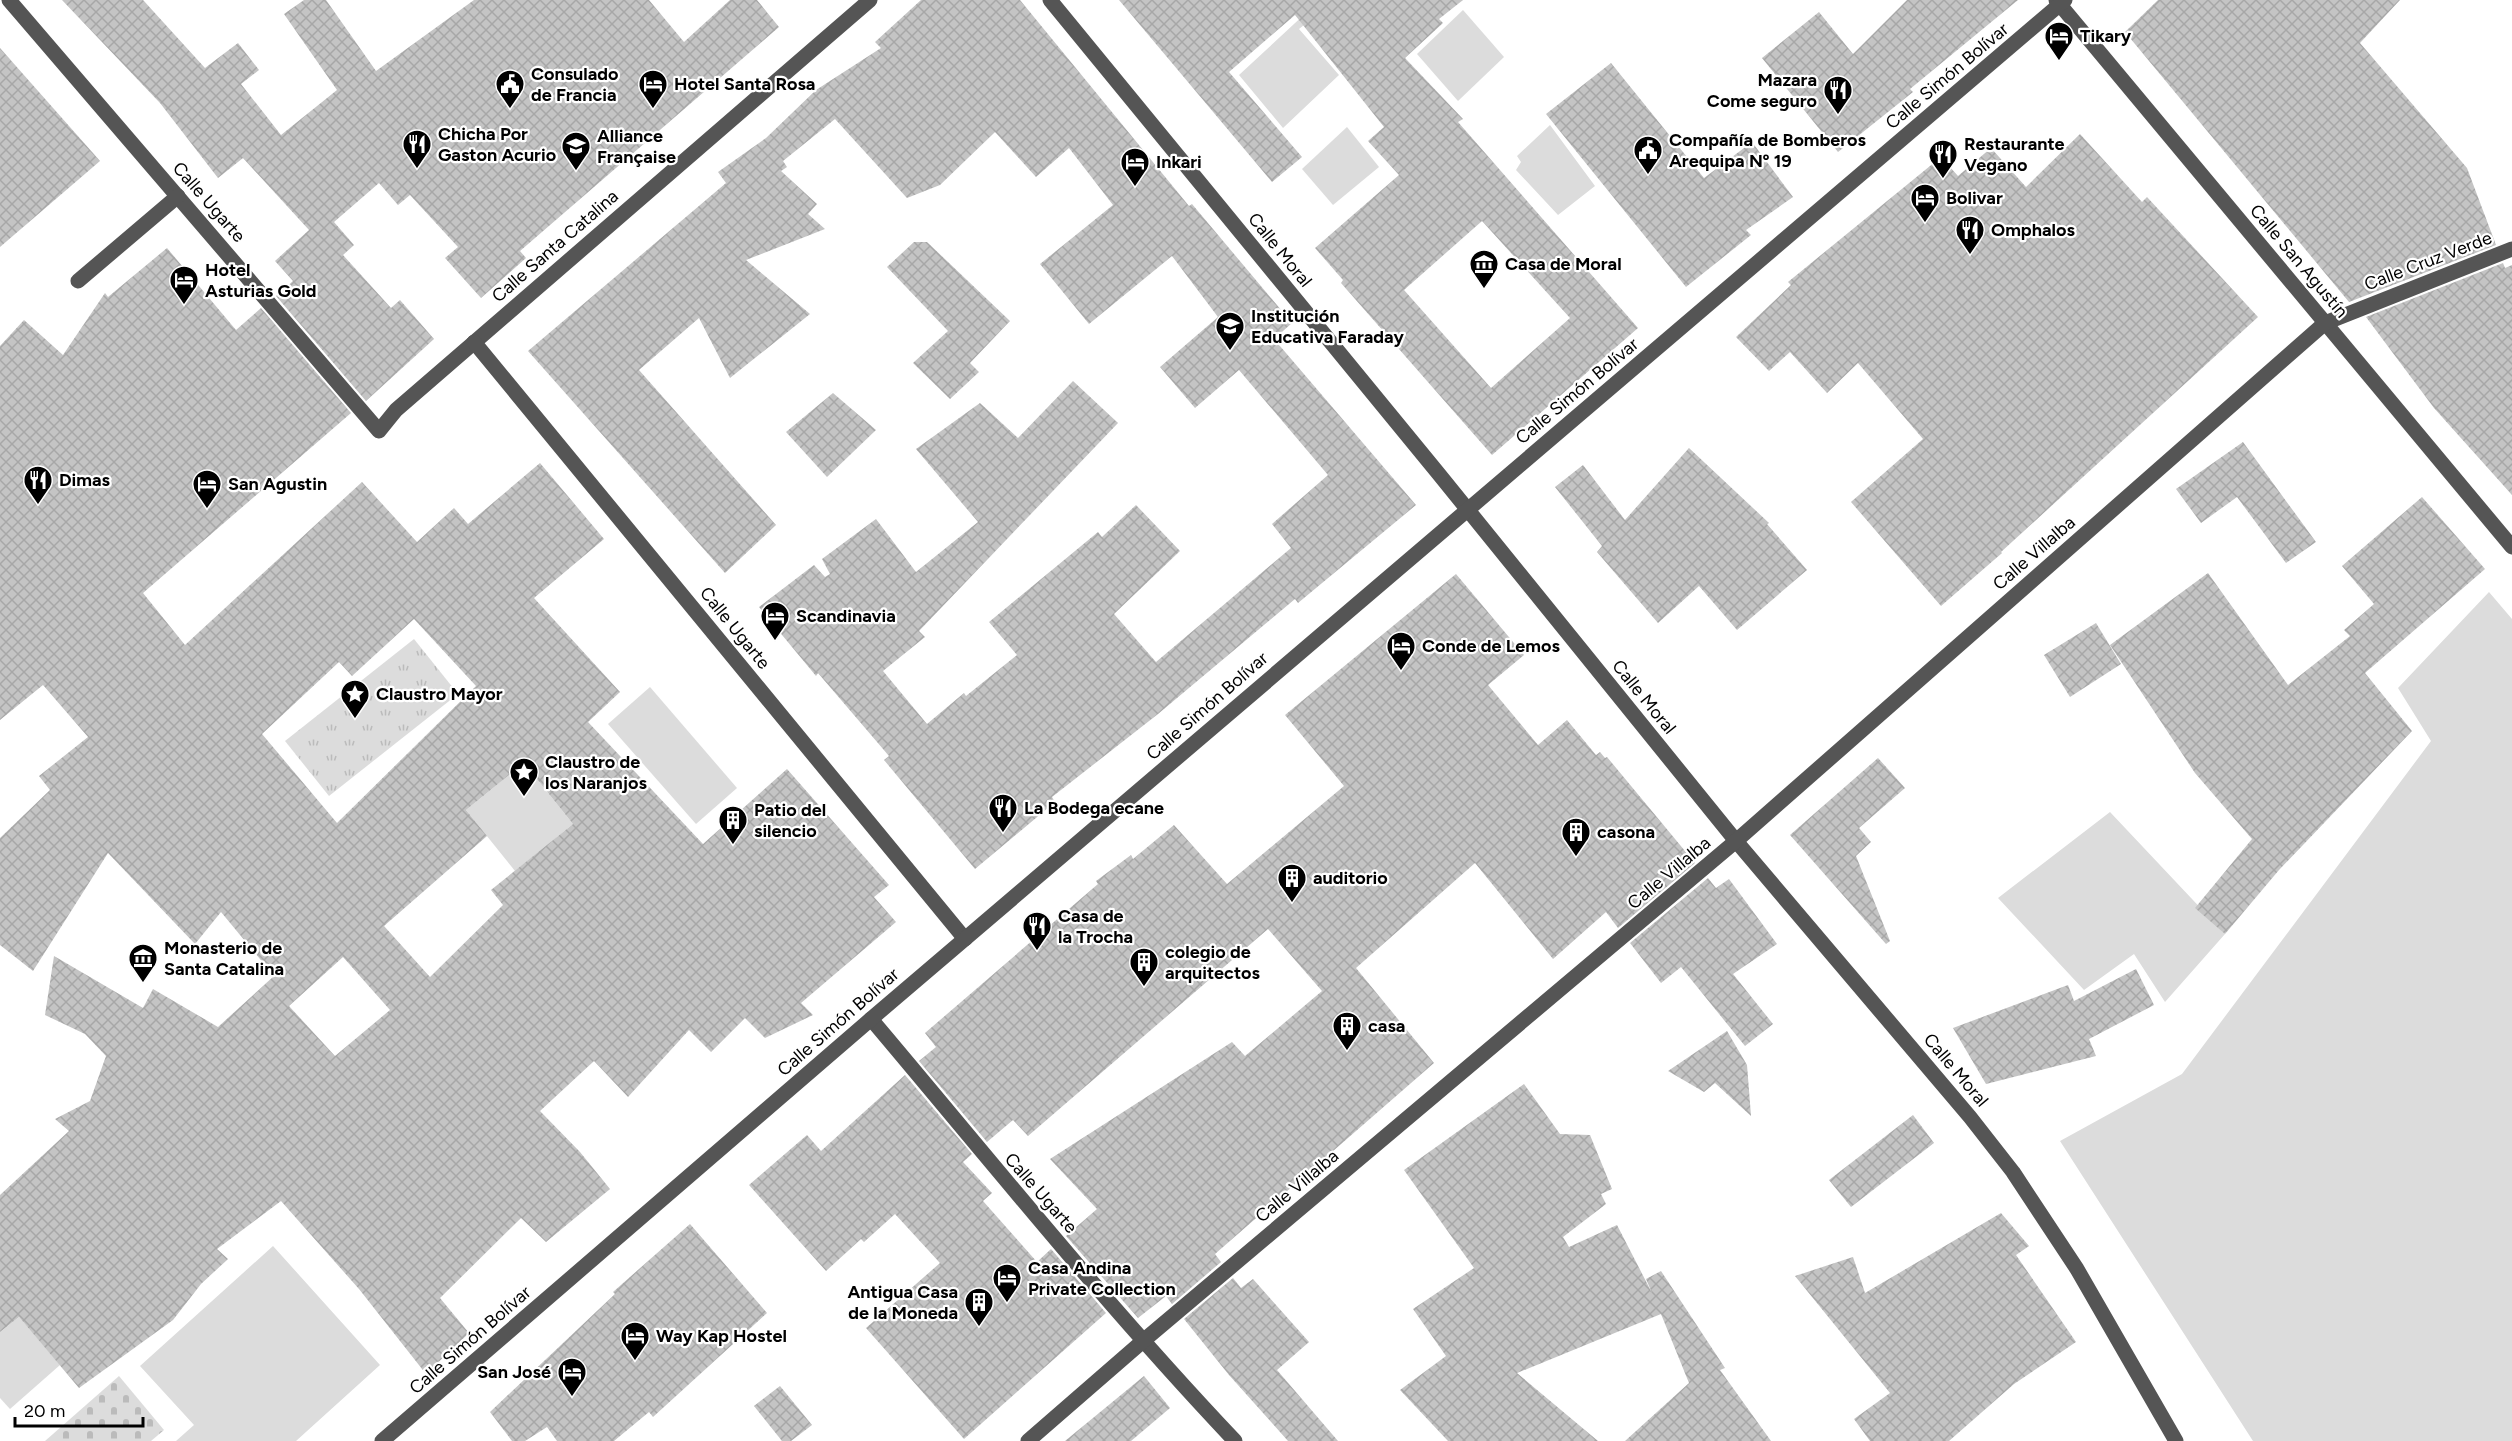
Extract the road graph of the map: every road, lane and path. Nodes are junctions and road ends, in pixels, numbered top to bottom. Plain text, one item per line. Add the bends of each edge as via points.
1 (9, 0) edge
2 (870, 0) edge
3 (1050, 0) edge
4 (2060, 2) edge
5 (178, 196) junction
6 (2512, 249) edge
7 (78, 281) dead end
8 (2325, 323) junction
9 (474, 342) junction
10 (379, 431) joint
11 (1468, 510) junction
12 (2512, 547) edge
13 (1736, 841) junction
14 (965, 939) junction
15 (871, 1019) junction
16 (1143, 1341) junction
17 (382, 1441) edge
18 (1028, 1441) edge
19 (1235, 1441) edge
20 (2176, 1441) edge

1 - 5 street, Calle Ugarte
2 - 9 street, Calle Santa Catalina
3 - 11 street, Calle Moral
4 - 8 street, Calle San Agustín
4 - 11 street, Calle Simón Bolívar
5 - 7 street
5 - 10 street, Calle Ugarte
6 - 8 street, Calle Cruz Verde
8 - 12 street, Calle San Agustín
8 - 13 street, Calle Villalba
9 - 10 street, Calle Santa Catalina via 396,410
9 - 14 street, Calle Ugarte
11 - 13 street, Calle Moral
11 - 14 street, Calle Simón Bolívar
13 - 16 street, Calle Villalba
13 - 20 street, Calle Moral via 2013,1172 2077,1269
14 - 15 street, Calle Simón Bolívar
15 - 16 street, Calle Ugarte
15 - 17 street, Calle Simón Bolívar
16 - 18 street, Calle Villalba
16 - 19 street, Calle Ugarte

